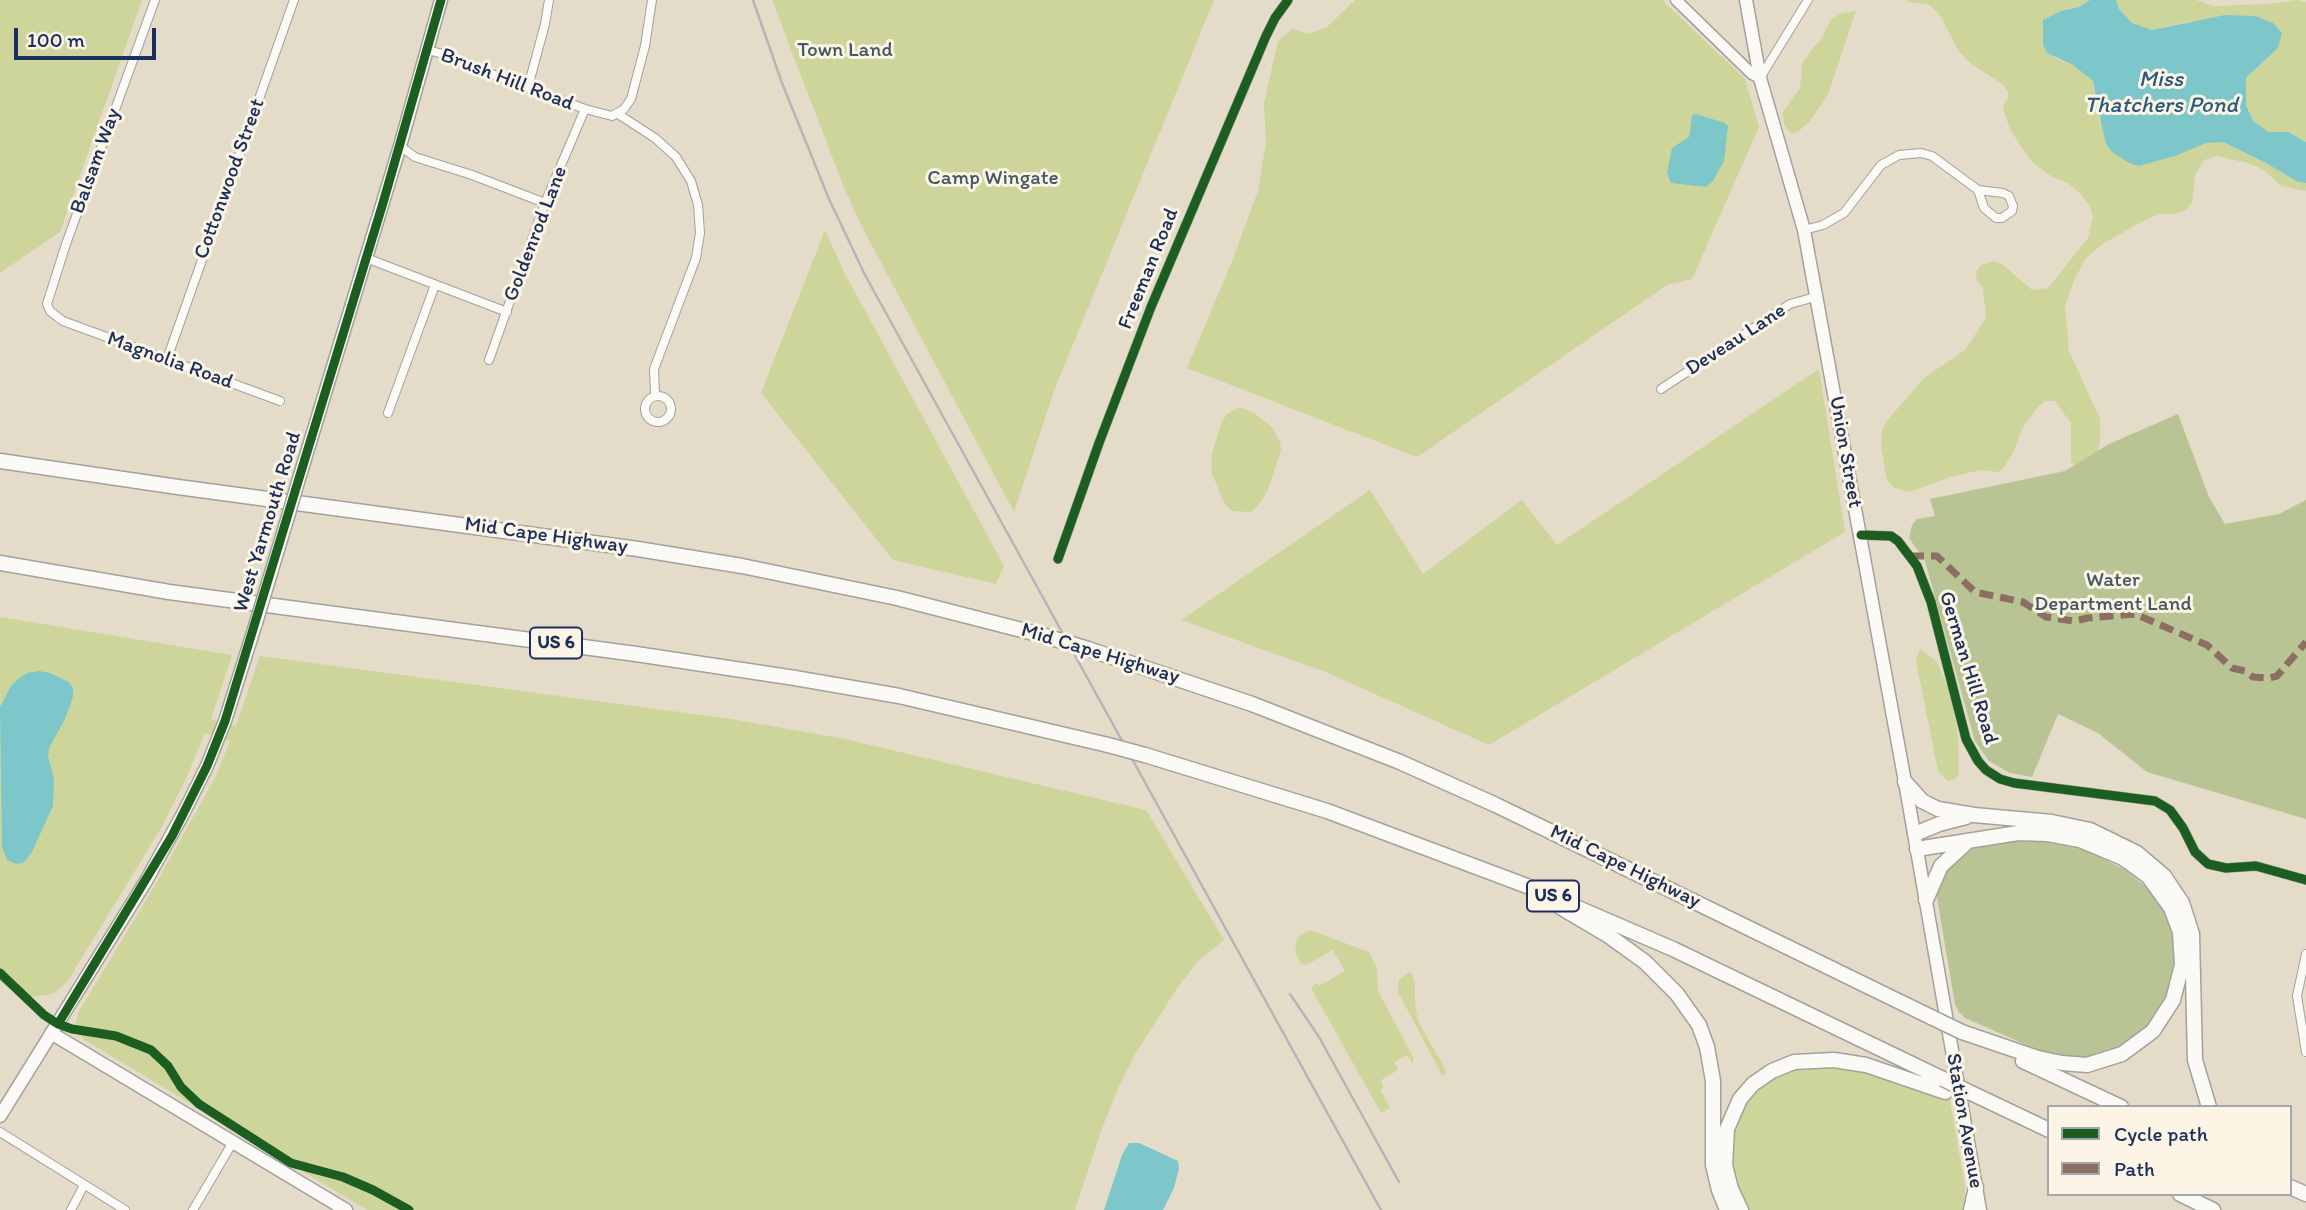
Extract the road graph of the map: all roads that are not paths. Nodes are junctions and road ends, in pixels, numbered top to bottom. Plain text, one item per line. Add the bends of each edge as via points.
1 (155, 0) edge
2 (294, 0) edge
3 (441, 0) edge
4 (549, 0) edge
5 (652, 0) edge
6 (1288, 0) edge
7 (1676, 0) edge
8 (1746, 0) edge
9 (1808, 0) edge
10 (428, 50) junction
11 (1760, 78) junction
12 (528, 88) junction
13 (585, 109) junction
14 (618, 114) junction
15 (400, 146) junction
16 (1978, 190) junction
17 (545, 203) junction
18 (1804, 230) junction
19 (366, 258) junction
20 (435, 285) junction
21 (1815, 297) junction
22 (507, 312) junction
23 (60, 320) joint
24 (167, 359) junction
25 (489, 360) dead end
26 (1661, 389) dead end
27 (655, 396) dead end
28 (280, 401) dead end
29 (388, 414) dead end
30 (0, 461) edge
31 (1861, 535) junction
32 (1058, 559) dead end
33 (0, 563) edge
34 (1905, 782) junction
35 (1974, 816) junction
36 (1914, 834) junction
37 (1972, 839) junction
38 (1917, 849) junction
39 (2306, 880) edge
40 (1527, 886) junction
41 (1926, 900) junction
42 (2306, 954) edge
43 (1955, 1032) junction
44 (51, 1033) junction
45 (2306, 1052) edge
46 (1944, 1086) junction
47 (2117, 1105) edge
48 (2208, 1105) edge
49 (0, 1116) edge
50 (2043, 1128) edge
51 (0, 1132) edge
52 (233, 1142) junction
53 (84, 1185) junction
54 (1976, 1187) junction
55 (2184, 1196) edge
56 (71, 1210) edge
57 (125, 1210) edge
58 (193, 1210) edge
59 (346, 1210) edge
60 (1727, 1210) edge
61 (1741, 1210) edge
62 (1971, 1210) edge
63 (1980, 1210) edge
64 (2213, 1210) edge

1 - 23 street, Balsam Way via 48,299 50,311
2 - 24 street, Cottonwood Street
3 - 10 main road, West Yarmouth Road
4 - 12 street
5 - 14 street via 631,99
6 - 32 street, Freeman Road via 1266,36 1156,296
7 - 11 street
8 - 11 main road, Union Street
9 - 11 street
10 - 12 street, Brush Hill Road
10 - 15 main road, West Yarmouth Road
11 - 18 main road, Union Street
12 - 13 street, Brush Hill Road
13 - 14 street, Brush Hill Road
13 - 17 street, Goldenrod Lane
14 - 27 street via 676,157 691,181 698,205 696,258 654,369
15 - 17 street via 415,157
15 - 19 main road, West Yarmouth Road
16 - 16 street via 2009,196 2012,211 1996,218 1984,208
16 - 18 street via 1932,156 1899,155 1881,164 1844,212
17 - 22 street, Goldenrod Lane
18 - 21 main road, Union Street
19 - 20 street
19 - 44 main road, West Yarmouth Road, bridge via 225,721 172,836
20 - 22 street
20 - 29 street
21 - 26 street, Deveau Lane via 1790,304
21 - 31 main road, Union Street
22 - 25 street, Goldenrod Lane
23 - 24 street, Magnolia Road
24 - 28 street, Magnolia Road
30 - 43 highway, Mid Cape Highway, bridge via 716,562 897,598 1045,636 1277,713 1424,773
31 - 34 main road, Union Street
31 - 39 street, German Hill Road via 1891,536 1917,565 1966,739 1986,770 2014,783 2164,805 2200,858 2218,868 2256,866
33 - 40 highway, US 6, bridge via 169,592 769,673 912,699 1145,755 1327,811
34 - 35 highway via 1933,807
34 - 36 main road, Union Street
35 - 36 highway
35 - 48 highway via 2037,820 2090,830 2137,853 2164,876 2182,903 2192,934 2195,1060
36 - 38 main road, Union Street
37 - 38 highway
37 - 41 highway via 1941,866
37 - 43 highway via 2048,834 2080,840 2123,858 2148,876 2171,908 2180,932 2182,965 2173,1000 2161,1021 2134,1048 2110,1059 2087,1065 2062,1063
38 - 41 main road, Union Street
40 - 46 highway, US 6 via 1672,949
40 - 60 highway via 1645,962 1693,1015 1710,1058 1713,1165
41 - 43 main road, Union Street
42 - 45 street via 2297,996
43 - 47 highway, Mid Cape Highway
43 - 54 main road, Station Avenue
44 - 49 main road, West Yarmouth Road
44 - 52 main road
46 - 50 highway, US 6, bridge
46 - 61 highway via 1834,1060 1794,1062 1772,1071 1740,1099 1727,1129 1725,1165
51 - 53 street
52 - 58 street
52 - 59 main road
53 - 56 street
53 - 57 street
54 - 62 highway
54 - 63 main road, Station Avenue
55 - 64 highway

